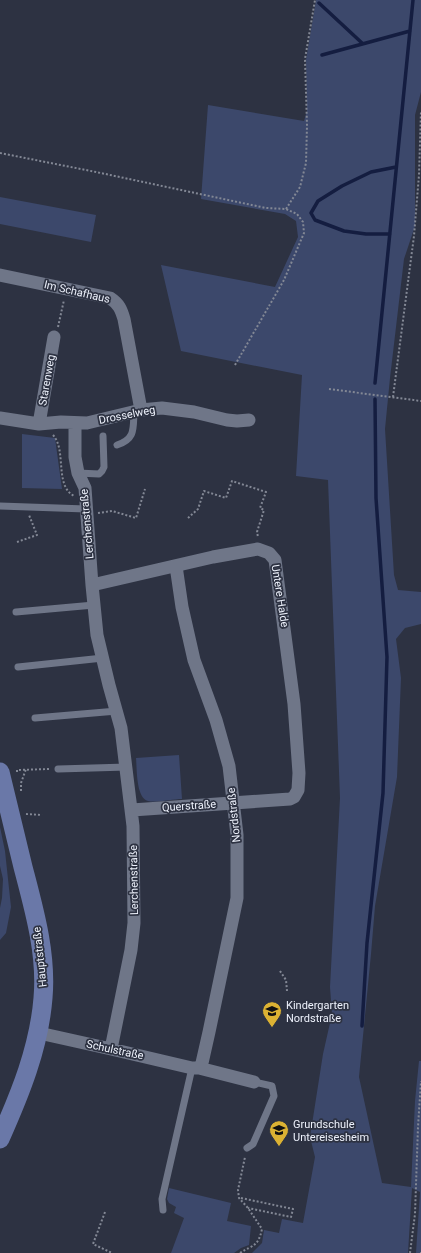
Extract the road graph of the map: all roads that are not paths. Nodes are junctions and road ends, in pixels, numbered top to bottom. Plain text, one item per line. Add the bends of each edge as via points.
1 (0, 275) edge
2 (54, 337) road end
3 (138, 410) junction
4 (0, 418) edge
5 (249, 420) dead end
6 (74, 423) junction
7 (39, 424) junction
8 (103, 436) dead end
9 (117, 445) dead end
10 (78, 472) junction
11 (0, 506) edge
12 (87, 509) junction
13 (176, 566) junction
14 (92, 585) junction
15 (94, 604) junction
16 (16, 612) dead end
17 (103, 658) junction
18 (18, 667) dead end
19 (117, 711) junction
20 (35, 718) dead end
21 (127, 767) junction
22 (58, 769) road end
23 (0, 772) edge
24 (294, 797) joint
25 (233, 803) junction
26 (132, 810) junction
27 (38, 1033) junction
28 (111, 1049) junction
29 (195, 1068) junction
30 (254, 1082) joint
31 (4, 1119) edge
32 (0, 1139) edge
33 (247, 1148) road end
34 (163, 1210) dead end

1 - 3 street, Im Schafhaus via 110,298 117,302 121,309
2 - 7 street, Starenweg
3 - 5 street, Drosselweg via 162,408 227,420
3 - 6 street, Drosselweg via 87,423
3 - 9 lane via 133,433 125,442
4 - 7 street
6 - 7 street
6 - 10 street, Lerchenstraße
8 - 10 lane via 102,471 99,474
10 - 12 street, Lerchenstraße via 85,488
11 - 12 lane
12 - 14 street, Lerchenstraße
13 - 14 street
13 - 24 street, Untere Halde via 258,549 272,554 275,560 294,704 299,773 298,790
13 - 25 street, Nordstraße via 194,660 216,720 229,766
14 - 15 street, Lerchenstraße
15 - 16 lane
15 - 17 street, Lerchenstraße via 97,635
17 - 18 lane
17 - 19 street, Lerchenstraße via 108,685
19 - 20 lane
19 - 21 street, Lerchenstraße
21 - 22 lane
21 - 26 street, Lerchenstraße
23 - 27 main road, Hauptstraße via 34,907 41,948 44,996
24 - 25 street, Querstraße
25 - 26 street, Querstraße
25 - 29 street, Nordstraße via 237,835 237,898 210,1032 202,1063
26 - 28 street, Lerchenstraße via 134,923
27 - 28 street, Schulstraße
27 - 31 main road, Hauptstraße via 28,1070
28 - 29 street, Schulstraße
29 - 30 street, Schulstraße
29 - 34 lane via 162,1199
30 - 33 lane via 272,1086 274,1096 254,1144
31 - 32 main road, Hauptstraße

